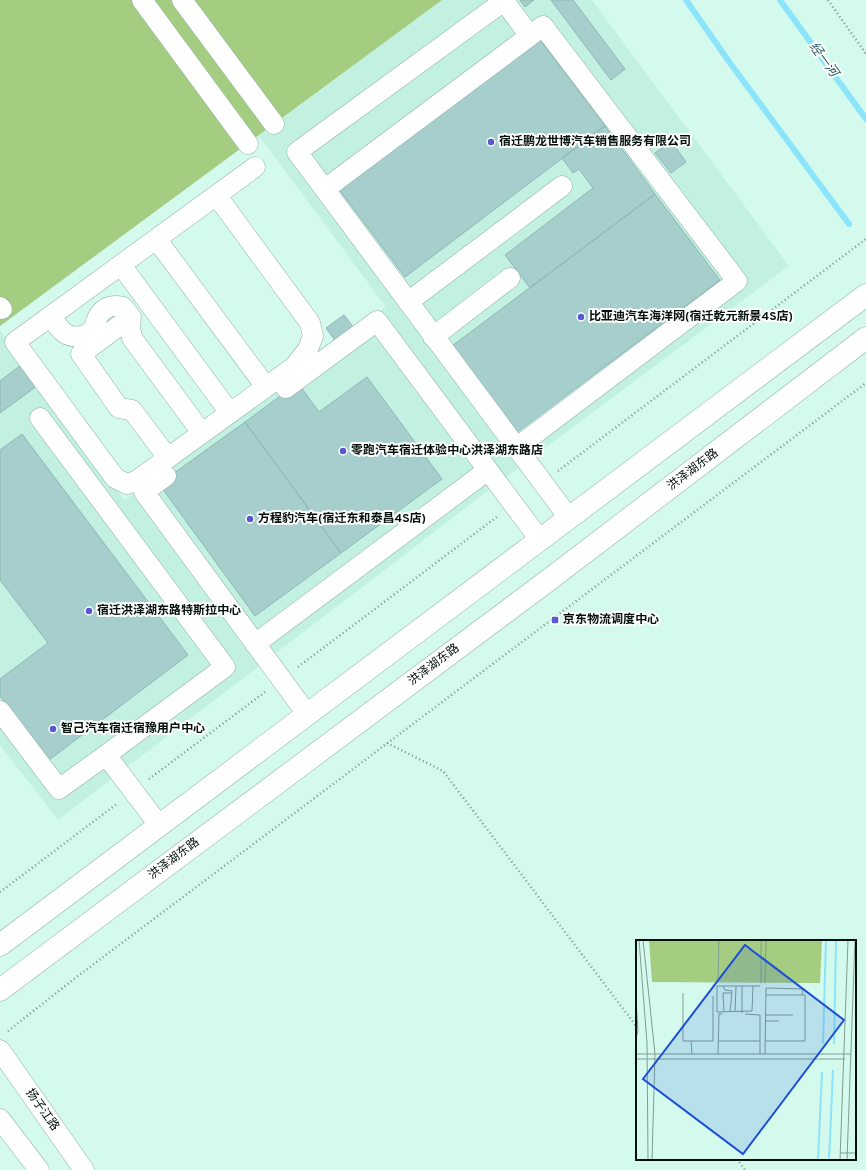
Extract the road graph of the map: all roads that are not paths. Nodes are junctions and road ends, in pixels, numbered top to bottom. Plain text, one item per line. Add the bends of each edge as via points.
1 (142, 0) edge
2 (182, 0) edge
3 (530, 36) junction
4 (274, 124) dead end
5 (248, 144) dead end
6 (255, 167) dead end
7 (562, 186) dead end
8 (325, 189) junction
9 (217, 196) junction
10 (157, 240) junction
11 (121, 265) junction
12 (510, 278) dead end
13 (866, 295) edge
14 (408, 302) junction
15 (51, 316) junction
16 (131, 317) junction
17 (433, 337) junction
18 (866, 338) edge
19 (266, 387) junction
20 (230, 413) junction
21 (40, 418) dead end
22 (202, 433) junction
23 (516, 448) junction
24 (168, 458) junction
25 (488, 470) junction
26 (140, 487) junction
27 (569, 518) junction
28 (540, 540) junction
29 (255, 644) junction
30 (0, 711) edge
31 (308, 714) junction
32 (106, 755) junction
33 (159, 825) junction
34 (0, 945) edge
35 (0, 990) edge
36 (3, 1041) edge
37 (0, 1119) edge
38 (39, 1170) edge
39 (84, 1170) edge

1 - 5 street
2 - 4 street
3 - 8 street
3 - 8 street via 504,1 297,152
3 - 23 street via 543,26 737,281
6 - 9 street
7 - 14 street
8 - 14 street
9 - 10 street
9 - 19 street via 312,329 313,336 308,349 295,366
10 - 11 street
10 - 19 street
11 - 15 street
11 - 20 street
12 - 17 street
13 - 27 main road
14 - 17 street
15 - 16 street via 63,332 71,336 88,334 107,306 123,307
15 - 26 street via 15,342 115,478
16 - 22 street via 132,338
16 - 24 street via 81,354 119,408 132,410
17 - 23 street
18 - 35 main road, 洪泽湖东路 via 550,579
19 - 20 street
20 - 22 street
21 - 32 street via 225,667
22 - 24 street
23 - 27 street
24 - 26 street
25 - 26 street via 377,321
25 - 28 street
25 - 29 street
26 - 29 street
27 - 28 main road
28 - 31 main road
29 - 31 street
30 - 32 street via 58,789
31 - 33 main road
32 - 33 street
33 - 34 main road
36 - 39 street, 扬子江路
37 - 38 street

